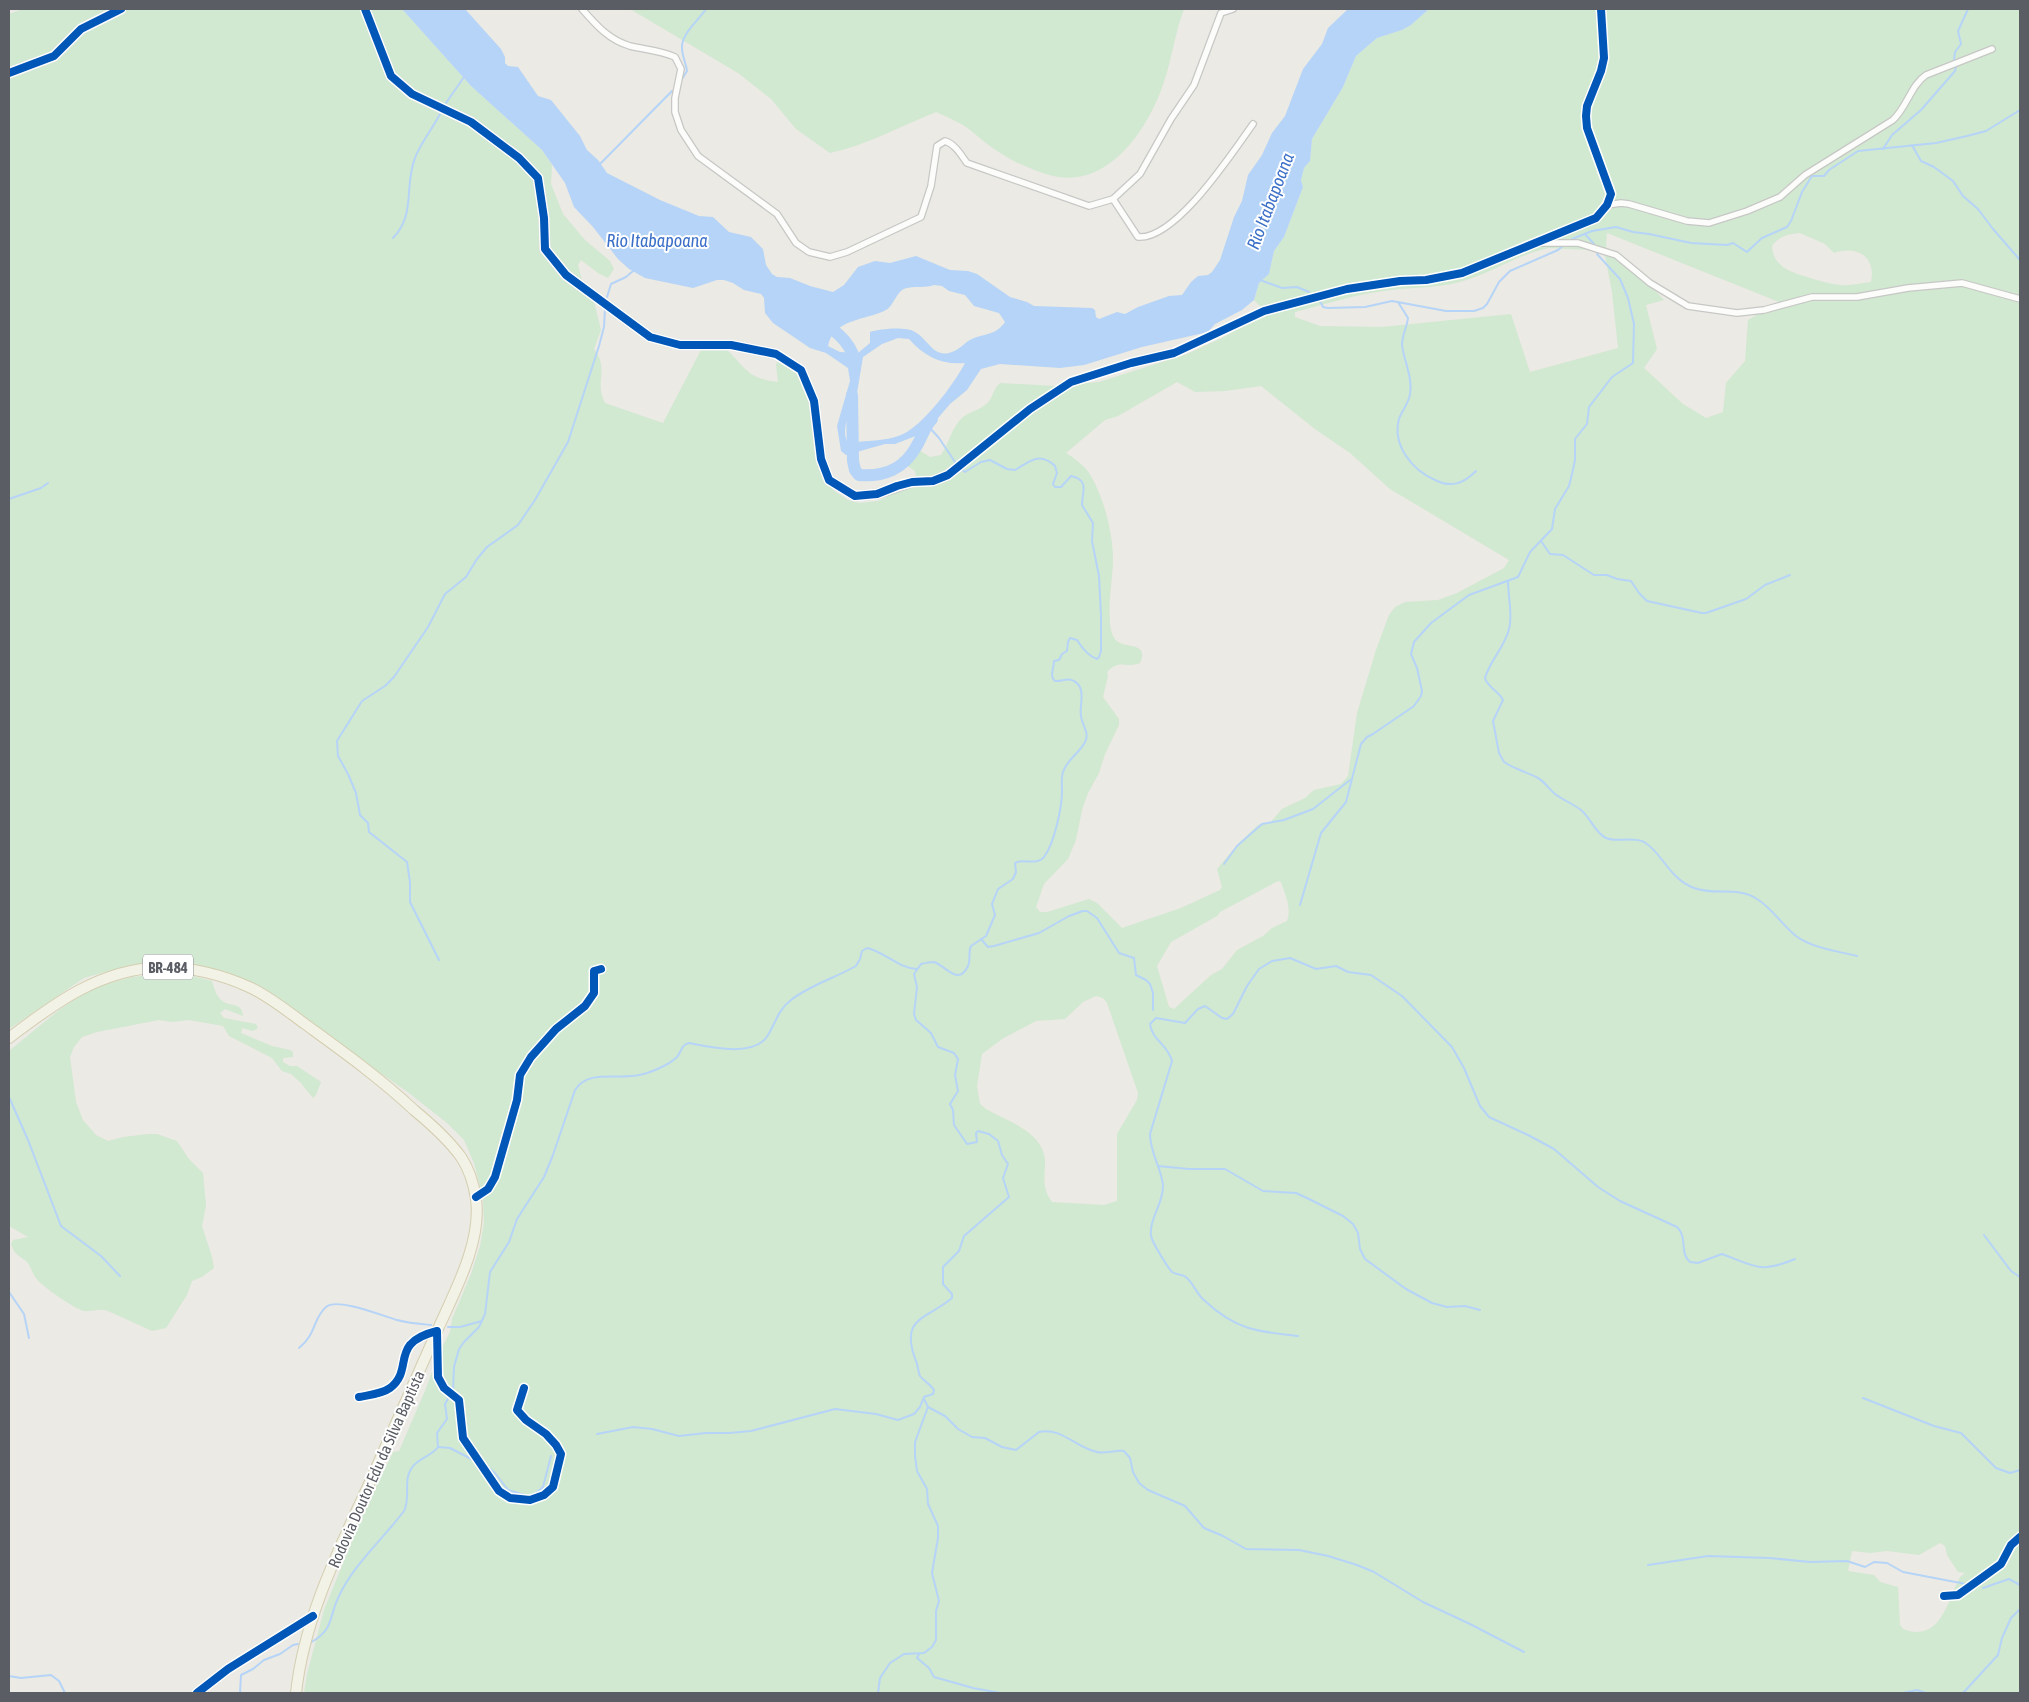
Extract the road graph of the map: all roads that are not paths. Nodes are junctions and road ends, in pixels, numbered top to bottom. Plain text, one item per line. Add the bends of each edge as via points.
1 (121, 9) edge
2 (365, 9) edge
3 (582, 9) edge
4 (1233, 9) edge
5 (1601, 9) edge
6 (1992, 49) dead end
7 (9, 73) edge
8 (1253, 124) dead end
9 (1113, 199) junction
10 (1607, 205) junction
11 (1538, 242) junction
12 (2020, 299) edge
13 (959, 466) joint
14 (600, 969) dead end
15 (9, 1038) edge
16 (476, 1197) junction
17 (437, 1331) junction
18 (524, 1388) dead end
19 (360, 1397) dead end
20 (2020, 1537) edge
21 (1944, 1596) dead end
22 (313, 1616) junction
23 (197, 1693) edge
24 (296, 1693) edge

1 - 7 street via 81,29 54,56
2 - 13 street via 391,76 412,94 470,122 519,158 538,178 546,249 566,275 650,337 680,345 731,345 776,354 802,370 814,401 821,459 829,480 855,496 877,494 912,482 933,481
3 - 9 street via 613,40 663,51 678,60 681,69 675,112 681,130 698,156 777,214 796,243 809,252 830,257 847,252 921,217 931,186 937,146 945,141 958,150 967,163 1089,206
4 - 9 street via 1221,13 1194,85 1140,174
5 - 10 street via 1604,58 1586,116 1587,128 1611,194
6 - 10 street via 1918,80 1901,112 1893,120 1805,175 1780,197 1747,211 1709,223 1687,221 1621,202
8 - 9 street via 1191,206 1160,232 1147,238 1138,237
10 - 11 street via 1596,218
11 - 12 street via 1578,243 1616,255 1650,283 1688,306 1737,314 1812,297 1857,297 1962,283
11 - 13 street via 1462,273 1347,288 1264,311 1174,353 1071,382 1030,408
14 - 16 street via 594,971 594,993 585,1006 556,1029 520,1075 517,1100 496,1178
15 - 16 main road, Rodovia Doutor Edu da Silva Baptista / BR-484 via 65,998 125,971 184,968 223,977 260,992 398,1095 435,1128 462,1159
16 - 17 main road, Rodovia Doutor Edu da Silva Baptista / BR-484 via 472,1246
17 - 18 street via 438,1377 444,1388 459,1400 463,1438 499,1492 510,1498 530,1500 544,1495 553,1487 561,1454 546,1434 517,1410
17 - 19 street via 414,1340 407,1348 398,1380 389,1389
17 - 22 main road, Rodovia Doutor Edu da Silva Baptista / BR-484 via 340,1545
20 - 21 street via 2011,1545 2001,1564 1958,1595
22 - 23 street via 228,1669
22 - 24 main road, Rodovia Doutor Edu da Silva Baptista / BR-484 via 300,1659

